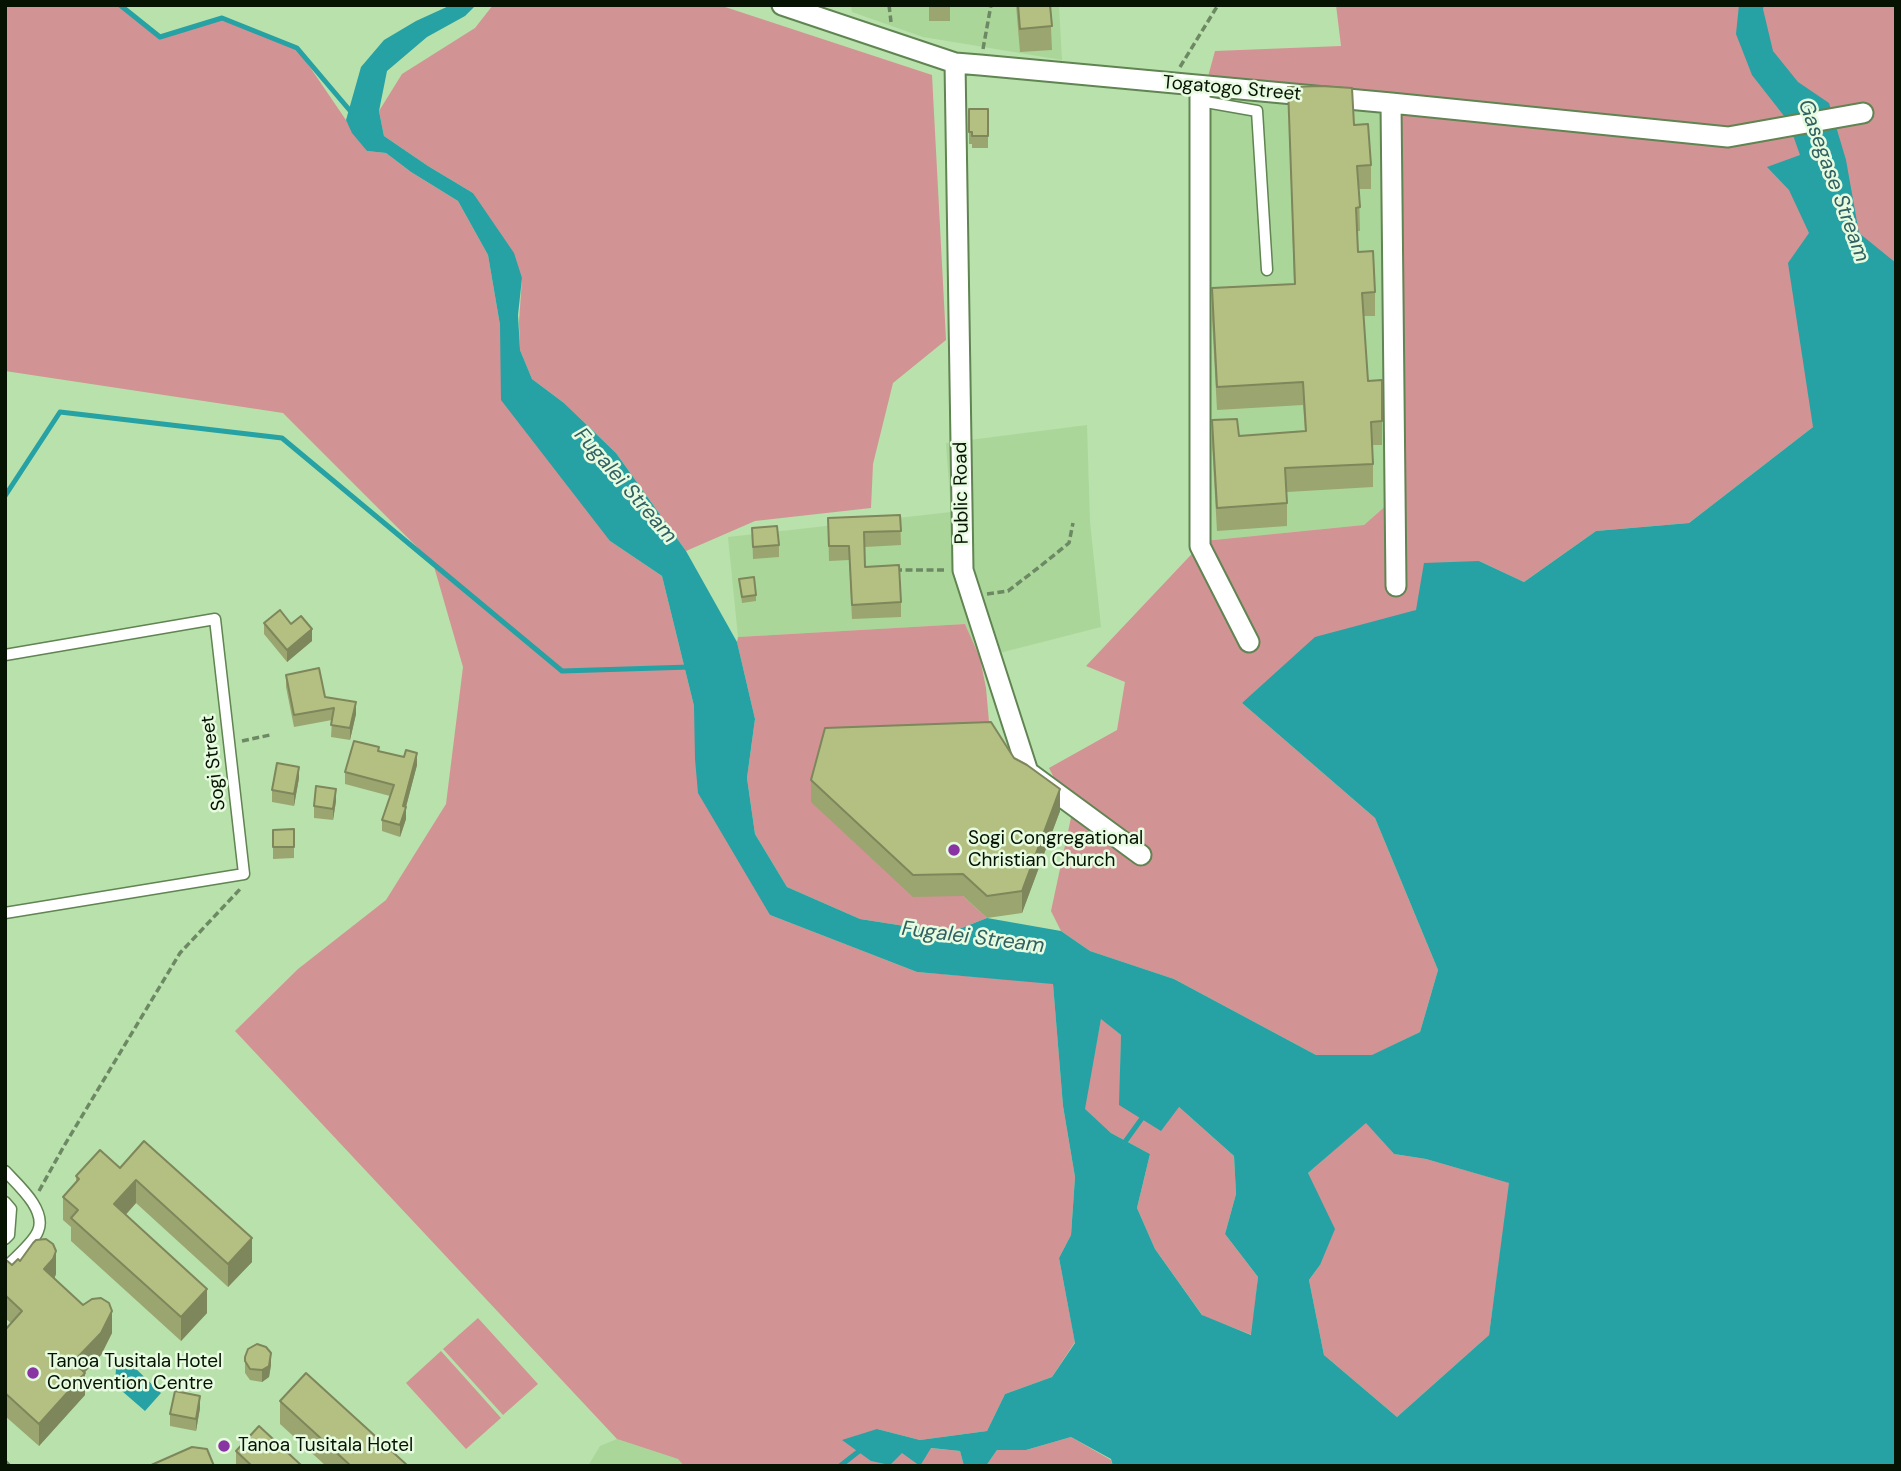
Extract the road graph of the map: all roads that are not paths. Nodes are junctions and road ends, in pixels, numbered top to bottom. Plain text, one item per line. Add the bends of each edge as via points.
1 (782, 5) edge
2 (955, 62) junction
3 (1200, 94) junction
4 (1391, 103) junction
5 (1863, 113) dead end
6 (1267, 270) dead end
7 (1396, 586) dead end
8 (1249, 642) dead end
9 (5, 655) edge
10 (1141, 855) dead end
11 (5, 914) edge
12 (5, 1171) edge
13 (5, 1202) edge
14 (5, 1239) edge
15 (5, 1268) edge

1 - 2 street, Togatogo Street
2 - 3 street, Togatogo Street via 1170,83
2 - 10 street, Public Road via 963,570 1028,772
3 - 4 street, Togatogo Street
3 - 6 lane via 1257,111
3 - 8 street via 1200,546
4 - 5 street, Togatogo Street via 1731,136
4 - 7 street
9 - 11 lane, Sogi Street via 215,619 244,874
12 - 15 lane via 33,1202 41,1221 38,1233
13 - 14 lane via 11,1209

